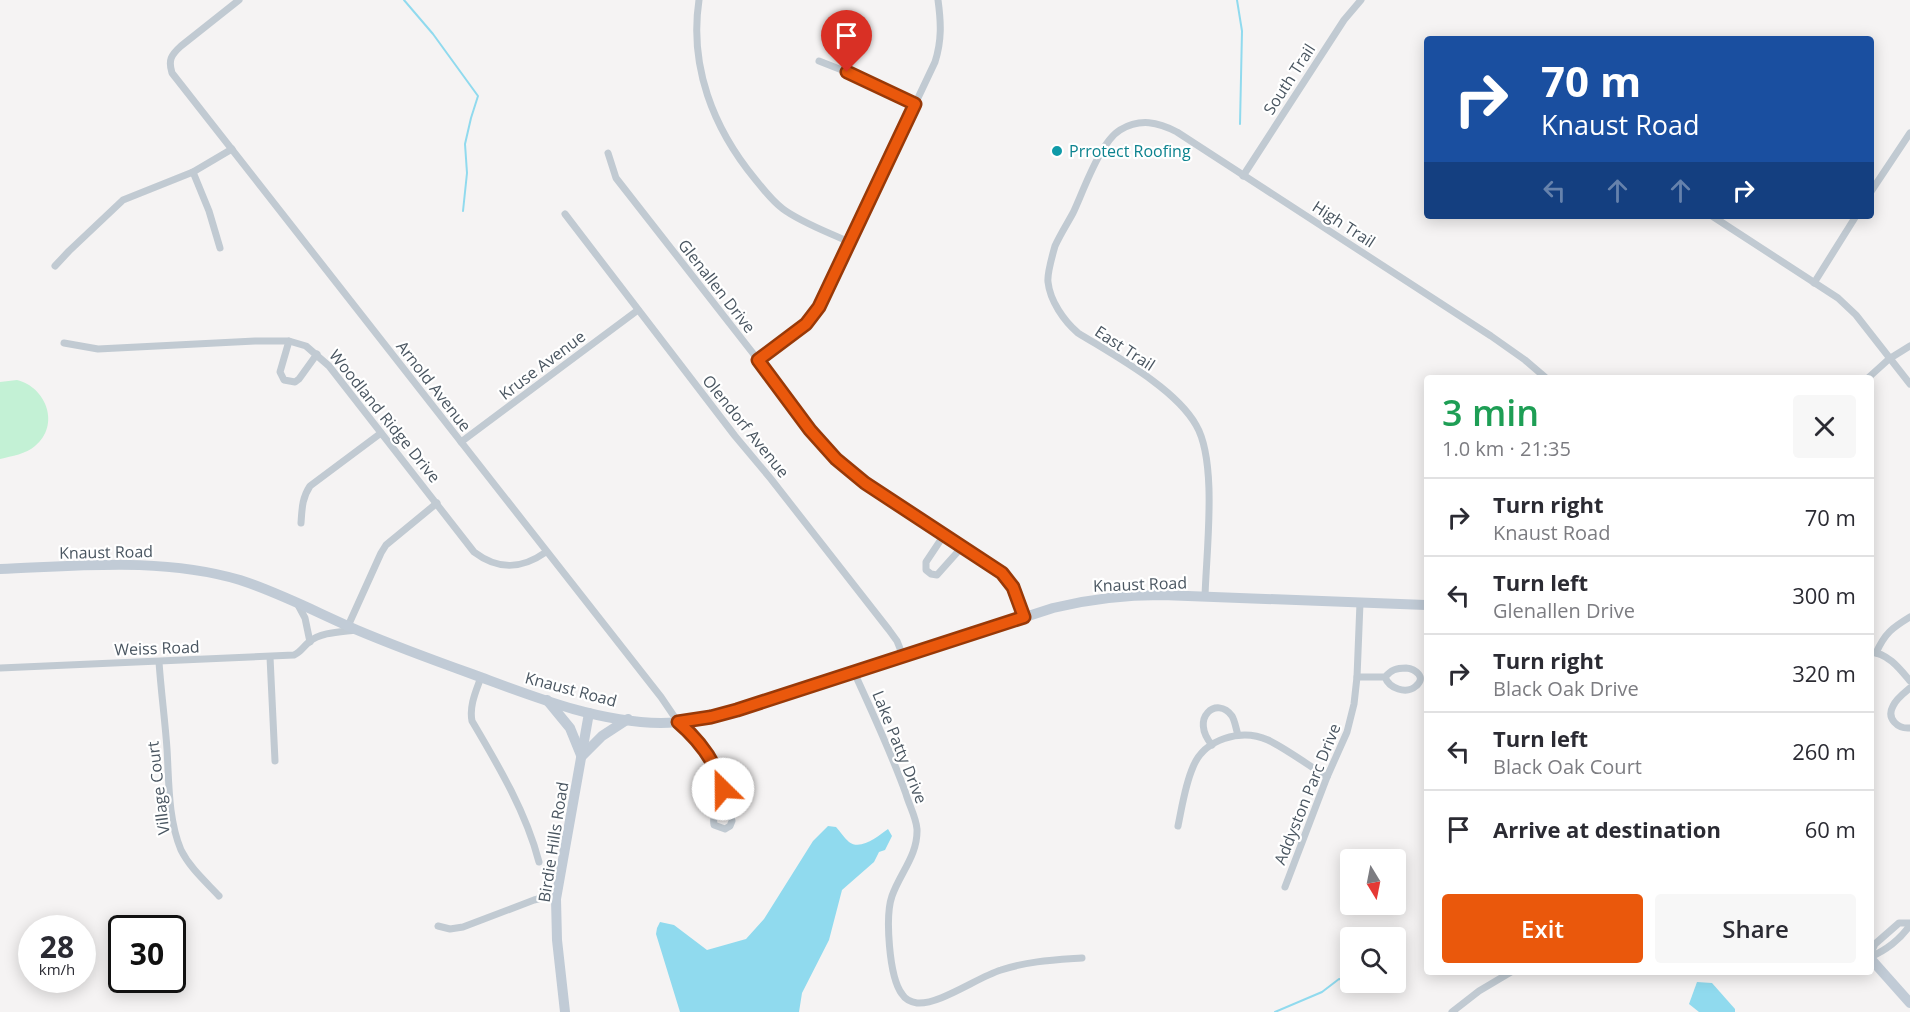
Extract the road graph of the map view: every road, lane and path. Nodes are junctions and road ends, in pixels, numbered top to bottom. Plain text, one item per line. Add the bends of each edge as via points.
1 (239, 0) edge
2 (699, 0) edge
3 (938, 0) edge
4 (1361, 0) edge
5 (819, 61) dead end
6 (915, 104) junction
7 (1118, 130) joint
8 (1910, 133) edge
9 (232, 148) junction
10 (608, 153) dead end
11 (193, 172) junction
12 (1243, 176) junction
13 (1874, 186) edge
14 (565, 214) dead end
15 (1717, 219) edge
16 (1854, 219) edge
17 (849, 242) junction
18 (220, 248) dead end
19 (55, 266) dead end
20 (1814, 283) junction
21 (638, 310) junction
22 (289, 341) junction
23 (64, 343) dead end
24 (1910, 346) edge
25 (317, 354) junction
26 (1889, 359) junction
27 (758, 360) junction
28 (1542, 375) edge
29 (1872, 375) edge
30 (1910, 384) edge
31 (381, 433) junction
32 (461, 442) junction
33 (438, 503) junction
34 (302, 523) dead end
35 (944, 535) junction
36 (962, 547) junction
37 (546, 552) junction
38 (0, 568) edge
39 (1205, 597) junction
40 (297, 603) junction
41 (1360, 603) junction
42 (1424, 605) edge
43 (1024, 617) junction
44 (1910, 617) edge
45 (352, 628) junction
46 (310, 642) junction
47 (1874, 650) edge
48 (1874, 653) edge
49 (903, 656) junction
50 (270, 657) junction
51 (159, 662) junction
52 (0, 668) edge
53 (854, 672) junction
54 (481, 677) junction
55 (1357, 677) junction
56 (1385, 677) junction
57 (1910, 681) edge
58 (1910, 688) edge
59 (547, 700) junction
60 (589, 713) junction
61 (628, 719) junction
62 (678, 722) junction
63 (1910, 728) edge
64 (1238, 735) junction
65 (1212, 745) junction
66 (582, 756) junction
67 (276, 760) dead end
68 (1327, 777) junction
69 (725, 795) dead end
70 (1178, 826) dead end
71 (539, 862) dead end
72 (1285, 887) dead end
73 (219, 896) dead end
74 (556, 899) junction
75 (1910, 924) edge
76 (438, 926) dead end
77 (1874, 947) edge
78 (1082, 958) dead end
79 (1874, 962) edge
80 (1506, 975) edge
81 (1910, 1003) edge
82 (565, 1012) edge
83 (1452, 1012) edge

1 - 9 street, Arnold Avenue via 170,57 176,79
2 - 17 street via 697,44 703,82 729,143 777,205
3 - 6 street via 940,47
4 - 12 street, South Trail
5 - 6 street
6 - 17 street
7 - 12 street, High Trail via 1134,123 1165,126
7 - 39 street, East Trail via 1101,152 1055,247 1048,281 1069,325 1165,390 1197,426 1207,454 1209,482
8 - 13 street
9 - 11 street
9 - 32 street, Arnold Avenue
10 - 27 street, Glenallen Drive via 616,178
11 - 18 street
11 - 19 street via 123,200
12 - 28 street, High Trail via 1491,336
14 - 21 street, Olendorf Avenue
15 - 20 street
16 - 20 street
17 - 27 street via 813,315
20 - 26 street via 1856,315
21 - 32 street, Kruse Avenue
21 - 49 street, Olendorf Avenue via 889,630
22 - 23 street, Woodland Ridge Drive via 98,349
22 - 25 street, Woodland Ridge Drive
22 - 25 street via 280,372 284,380 299,379
24 - 26 street
25 - 31 street, Woodland Ridge Drive
26 - 29 street
26 - 30 street
27 - 35 street, Glenallen Drive via 829,452 865,483
31 - 33 street, Woodland Ridge Drive
31 - 34 street via 310,486 302,503
32 - 37 street, Arnold Avenue
33 - 37 street, Woodland Ridge Drive via 474,552 495,563 522,565
33 - 45 street via 386,545
35 - 36 street, Glenallen Drive
35 - 36 street via 926,562 926,570 931,574 942,571
36 - 43 street, Glenallen Drive via 1005,576
37 - 62 street, Arnold Avenue
38 - 40 main road, Knaust Road via 171,567 233,578
39 - 41 main road, Knaust Road
39 - 43 main road, Knaust Road via 1106,598
40 - 45 main road, Knaust Road
40 - 46 street
41 - 42 main road, Knaust Road
41 - 55 street, Addyston Parc Drive
43 - 49 main road, Knaust Road
44 - 47 street via 1892,628
45 - 46 street, Weiss Road
45 - 54 main road, Knaust Road
46 - 50 street, Weiss Road via 294,655
48 - 57 street via 1899,667
49 - 53 main road, Knaust Road
50 - 51 street, Weiss Road
50 - 67 street
51 - 52 street, Weiss Road
51 - 73 street, Village Court via 175,826 181,849 192,868
53 - 62 main road, Knaust Road via 730,712
53 - 78 street, Lake Patty Drive via 893,757 917,826 913,855 892,896 887,931 896,984 902,995 910,1002 936,1000 974,980 1024,963
54 - 59 main road, Knaust Road
54 - 71 street via 474,696 472,721 512,793
55 - 56 street
55 - 68 street, Addyston Parc Drive via 1347,732
56 - 56 street via 1398,668 1413,669 1419,684 1407,689 1392,688
58 - 63 street via 1891,709 1897,726
59 - 60 main road, Knaust Road
59 - 66 main road via 570,728
60 - 61 main road, Knaust Road
60 - 66 main road, Birdie Hills Road
61 - 62 main road, Knaust Road
61 - 66 main road via 602,736
62 - 69 street, Arnold Avenue via 692,734 719,772
64 - 65 street
64 - 65 street via 1232,716 1219,708 1210,710 1203,725
64 - 68 street via 1269,741
65 - 70 street via 1193,766
66 - 74 main road, Birdie Hills Road
68 - 72 street, Addyston Parc Drive
74 - 76 street via 534,900 463,927
74 - 82 main road, Birdie Hills Road
75 - 77 street via 1899,923
79 - 81 main road
80 - 83 street

